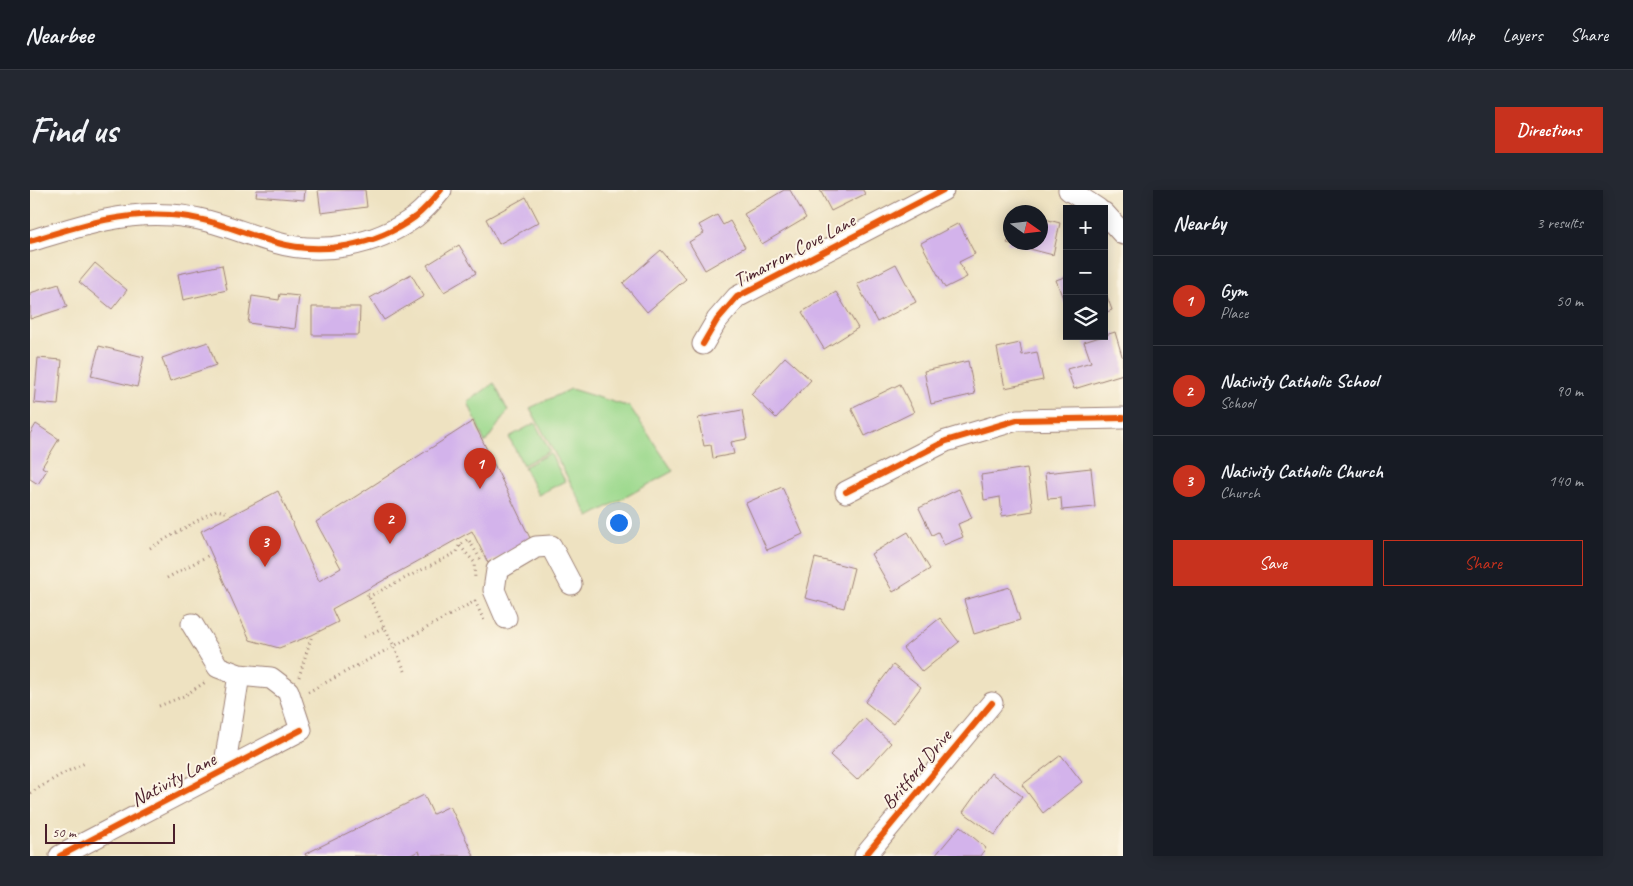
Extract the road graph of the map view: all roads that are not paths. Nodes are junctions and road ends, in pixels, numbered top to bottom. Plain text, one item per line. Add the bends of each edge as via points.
1 (441, 190) edge
2 (943, 190) edge
3 (1069, 190) edge
4 (1092, 205) edge
5 (1108, 217) edge
6 (1123, 234) edge
7 (30, 241) edge
8 (704, 344) dead end
9 (1123, 418) edge
10 (846, 492) dead end
11 (571, 584) dead end
12 (506, 618) dead end
13 (192, 624) dead end
14 (239, 675) junction
15 (992, 703) dead end
16 (224, 770) junction
17 (60, 856) edge
18 (865, 856) edge

1 - 7 street via 426,207 399,227 369,240 336,247 298,247 203,219 171,215 121,216
2 - 8 street, Timarron Cove Lane via 737,297 717,320
3 - 4 street
5 - 6 street
9 - 10 street via 1017,420 946,441
11 - 12 street via 551,546 536,547 497,570 494,590
13 - 14 street via 218,667
14 - 16 street
14 - 16 street, Nativity Lane via 271,678 288,692 301,730
15 - 18 street, Britford Drive
16 - 17 street, Nativity Lane

